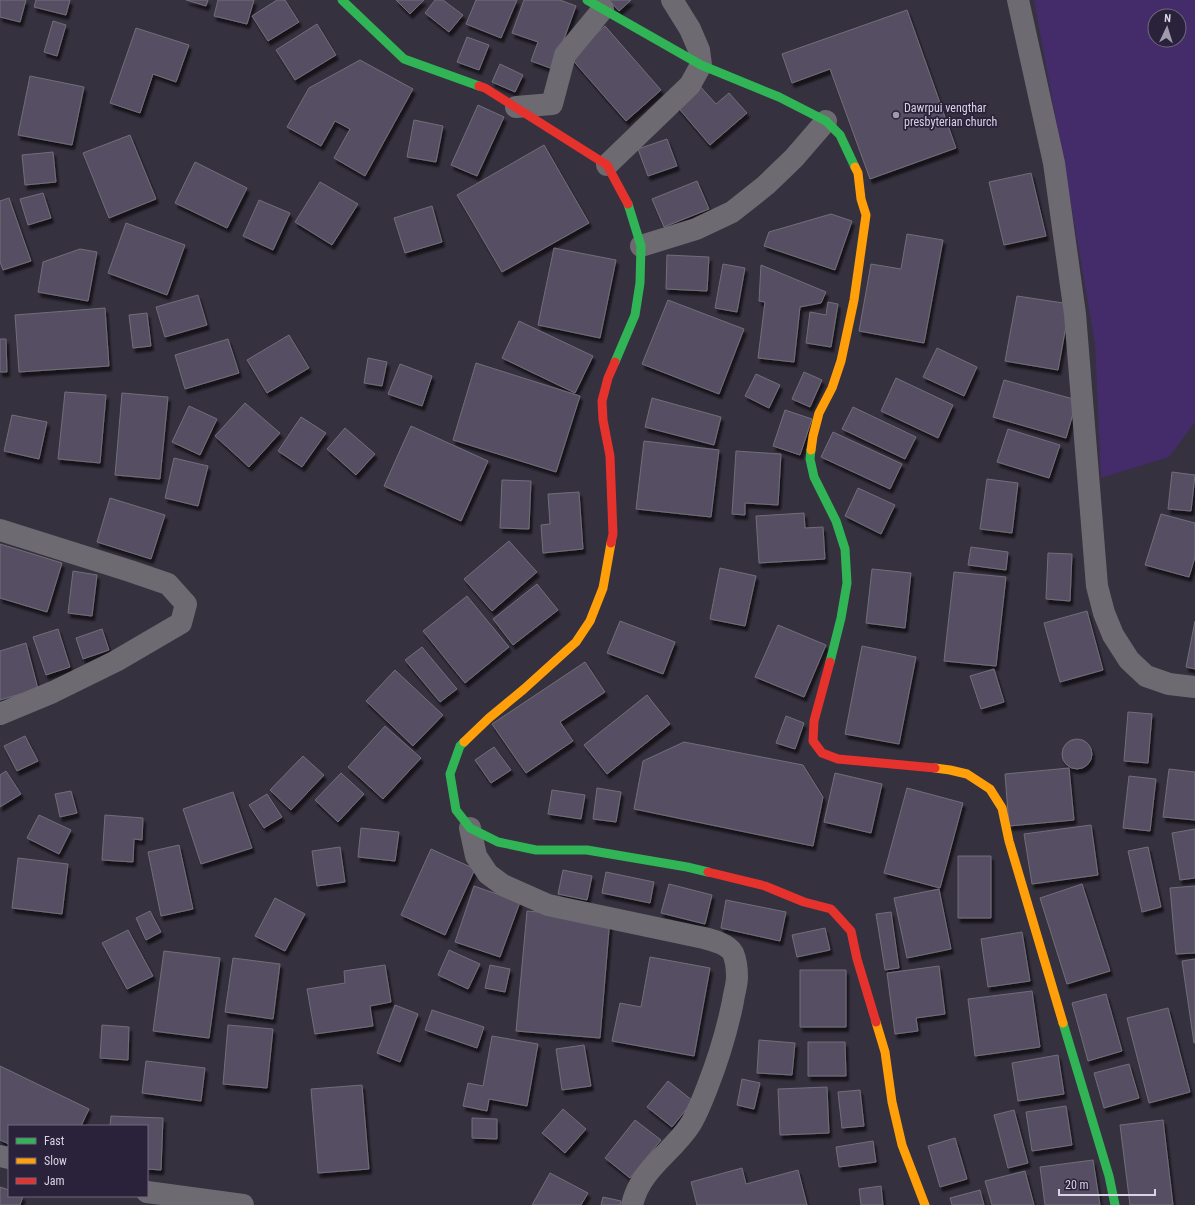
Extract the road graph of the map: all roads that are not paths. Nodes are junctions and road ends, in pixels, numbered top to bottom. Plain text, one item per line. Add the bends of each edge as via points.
1 (342, 0) edge
2 (672, 0) edge
3 (1018, 0) edge
4 (595, 4) edge
5 (701, 65) junction
6 (516, 107) junction
7 (826, 121) junction
8 (607, 165) junction
9 (641, 246) junction
10 (0, 530) edge
11 (1195, 687) edge
12 (0, 714) edge
13 (470, 828) junction
14 (148, 1192) edge
15 (243, 1205) edge
16 (632, 1205) edge
17 (924, 1205) edge
18 (1115, 1205) edge

1 - 6 street via 404,59 485,88
2 - 5 street via 690,28 700,50
3 - 11 street via 1054,163 1076,314 1097,586 1113,634 1129,660 1146,676 1169,684
4 - 5 street
4 - 6 street via 565,54 552,104
5 - 7 street via 779,97
5 - 8 street via 690,85
6 - 8 street
7 - 9 street via 766,186 732,212 696,229
7 - 18 street via 840,135 858,173 866,215 854,300 841,361 832,388 818,413 812,436 810,459 814,477 836,521 845,549 847,583 841,618 814,721 813,741 822,753 838,759 950,770 967,774 990,789 1002,808 1009,841 1109,1176
8 - 9 street via 628,201
9 - 13 street via 640,283 635,314 608,378 602,401 610,456 613,534 603,588 590,621 576,642 460,746 450,774 456,810
10 - 12 street via 168,584 186,604 181,623 116,661 53,692
13 - 16 street via 476,856 488,874 503,885 548,905 704,938 721,943 732,951 737,978 717,1063 691,1123 680,1140 644,1176
13 - 17 street via 498,842 536,850 588,850 687,867 765,886 804,902 832,909 851,931 885,1052 892,1102 902,1146
14 - 15 street

